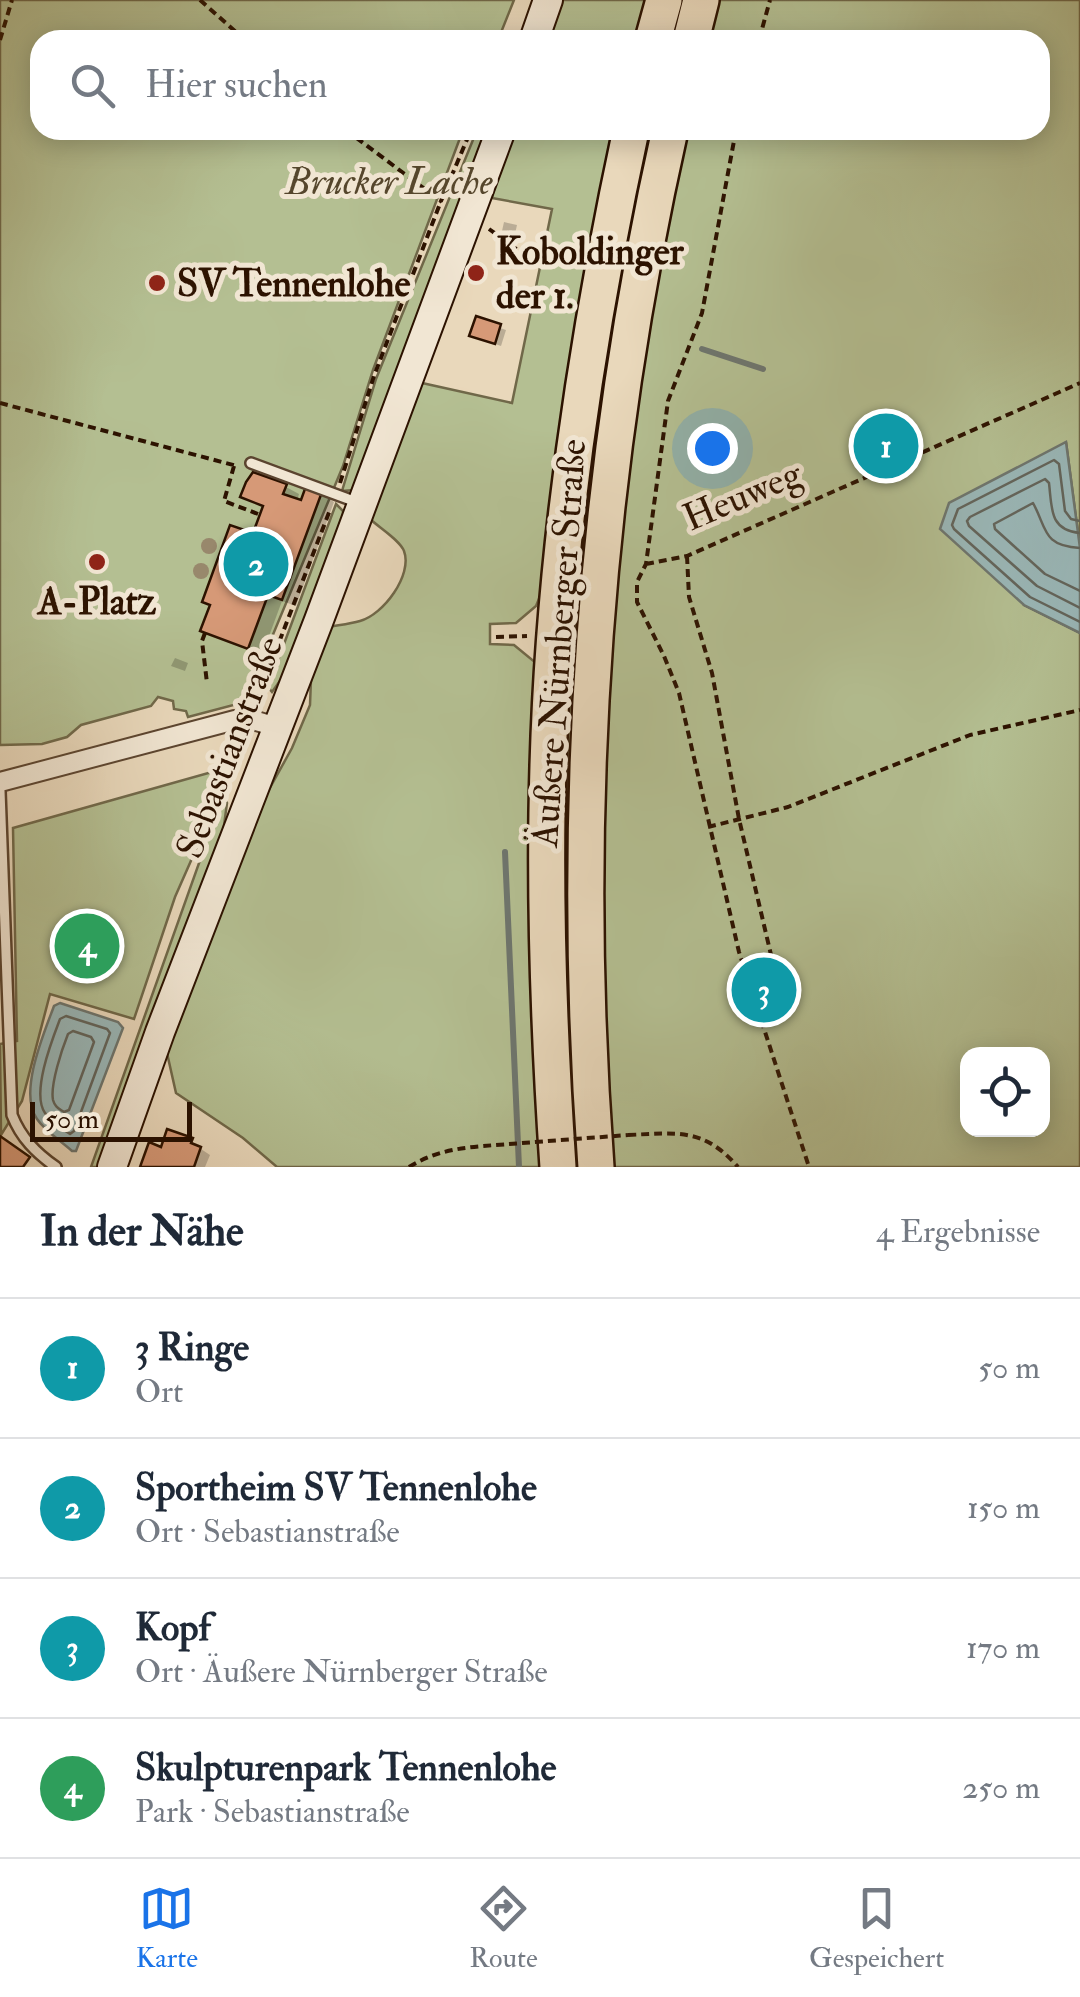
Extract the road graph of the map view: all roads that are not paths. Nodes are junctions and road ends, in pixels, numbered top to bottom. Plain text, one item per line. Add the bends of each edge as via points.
1 (548, 0) edge
2 (664, 0) edge
3 (702, 0) edge
4 (538, 30) edge
5 (656, 30) edge
6 (694, 30) edge
7 (497, 140) edge
8 (630, 140) edge
9 (668, 140) edge
10 (251, 464) road end
11 (349, 499) junction
12 (278, 726) junction
13 (0, 782) edge
14 (0, 791) edge
15 (56, 1167) edge
16 (112, 1167) edge
17 (558, 1167) edge
18 (596, 1167) edge

1 - 4 street
2 - 5 highway
3 - 6 highway
7 - 11 street, Sebastianstraße
8 - 17 highway, Äußere Nürnberger Straße via 584,380 555,634 546,909
9 - 18 highway, Äußere Nürnberger Straße via 618,409 590,688 584,908
10 - 11 lane
11 - 12 street, Sebastianstraße
12 - 13 street via 249,719 221,724
12 - 16 street, Sebastianstraße
14 - 15 lane via 12,1114 27,1142

